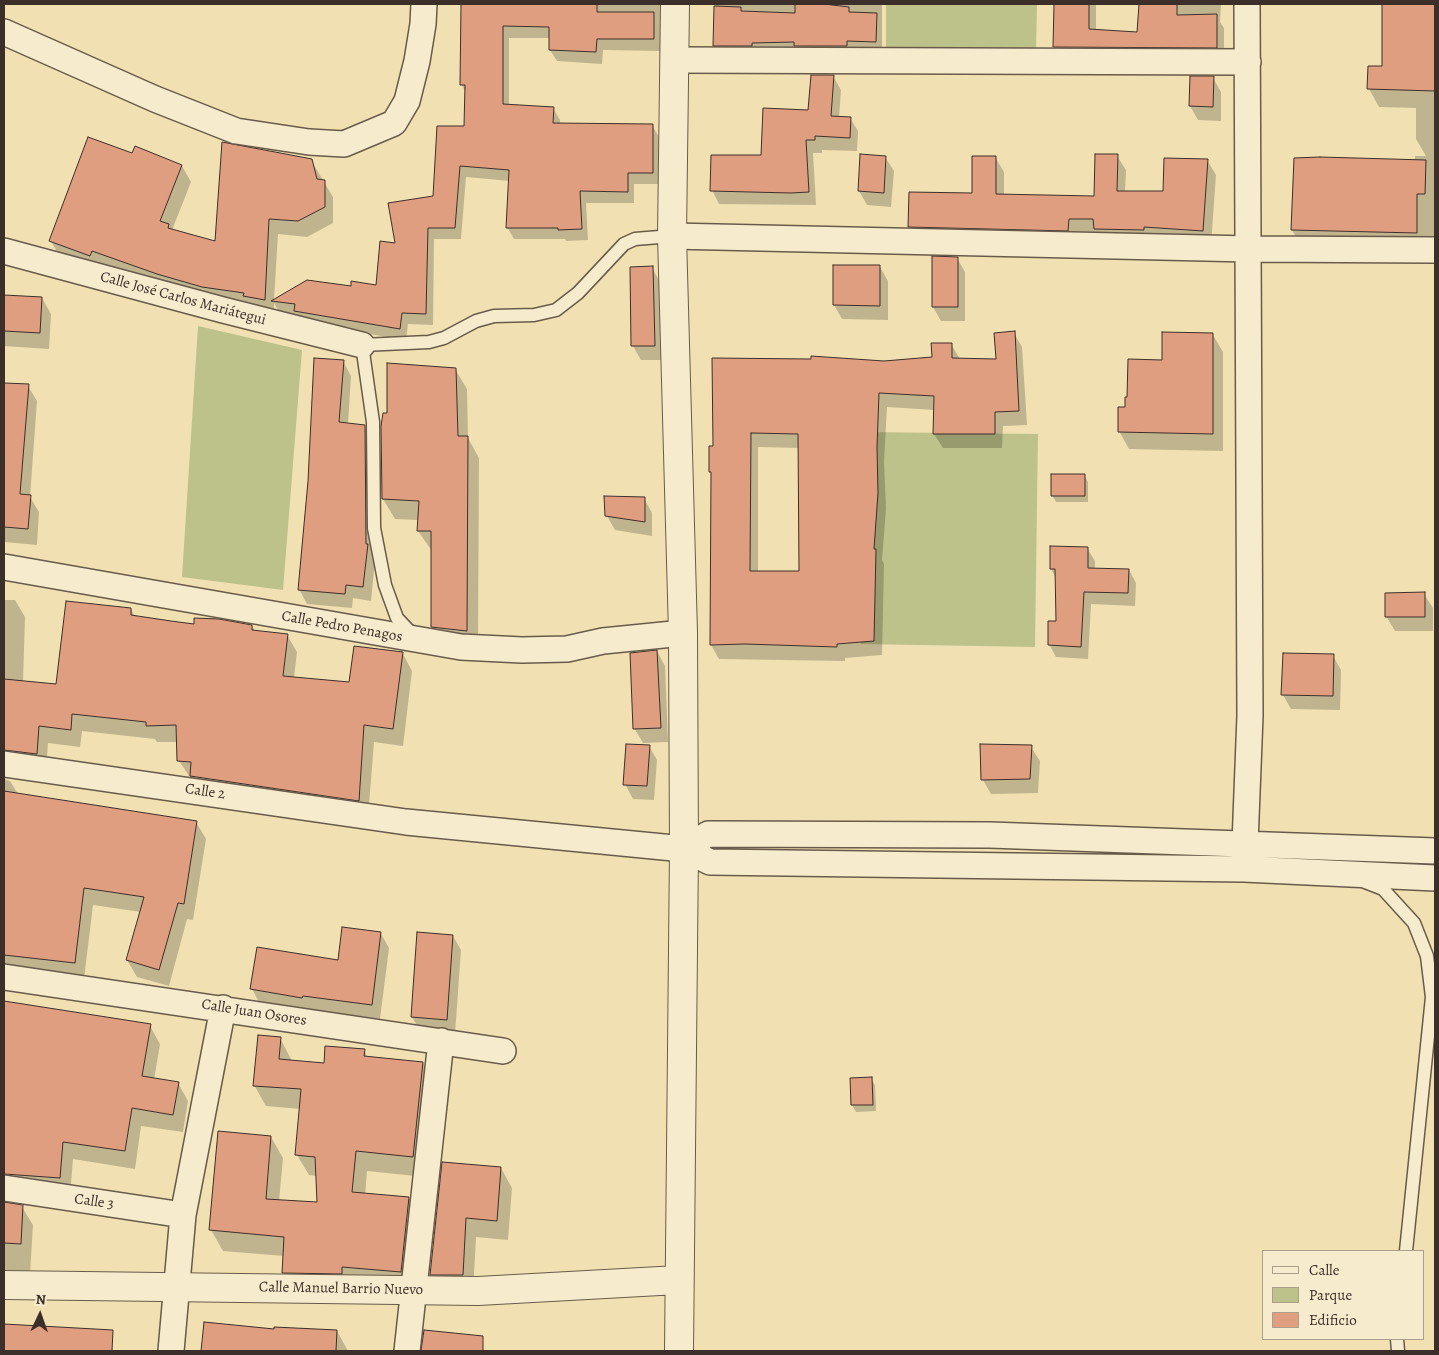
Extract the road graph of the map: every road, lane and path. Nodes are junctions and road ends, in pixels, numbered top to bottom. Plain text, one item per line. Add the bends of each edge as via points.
1 (424, 4) edge
2 (675, 4) edge
3 (1247, 4) edge
4 (4, 32) edge
5 (675, 60) junction
6 (1248, 62) junction
7 (672, 236) junction
8 (1249, 249) junction
9 (1435, 250) edge
10 (4, 251) edge
11 (362, 345) junction
12 (4, 567) edge
13 (683, 633) junction
14 (418, 641) junction
15 (4, 764) edge
16 (1245, 842) junction
17 (684, 850) junction
18 (1435, 851) edge
19 (1244, 870) junction
20 (1347, 874) junction
21 (1435, 878) edge
22 (4, 978) edge
23 (223, 1008) junction
24 (441, 1042) junction
25 (503, 1050) dead end
26 (4, 1188) edge
27 (183, 1215) junction
28 (1406, 1250) edge
29 (678, 1280) junction
30 (4, 1285) edge
31 (177, 1287) junction
32 (413, 1290) junction
33 (171, 1351) edge
34 (407, 1351) edge
35 (679, 1351) edge

1 - 4 street via 417,61 394,123 344,144 236,132
2 - 5 street
3 - 6 street
5 - 6 street
5 - 7 street
6 - 8 street
7 - 8 street
7 - 11 lane via 635,239 624,244 578,293 556,310 534,315 494,316 429,342
7 - 13 street
8 - 9 street
8 - 16 street via 1250,716
10 - 11 street, Calle José Carlos Mariátegui
11 - 14 lane via 373,422 374,528 379,556 397,618
12 - 14 street, Calle Pedro Penagos
13 - 14 street, Calle Pedro Penagos via 567,648 522,650
13 - 17 street
15 - 17 street, Calle 2 via 406,822
16 - 17 street via 990,835 708,834
16 - 18 street
16 - 19 street
17 - 19 street, Calle 2 via 710,862
17 - 29 street
19 - 20 street, Calle 2
20 - 21 street, Calle 2
20 - 28 lane via 1383,889 1414,923 1427,956 1432,997
22 - 23 street, Calle Juan Osores
23 - 24 street, Calle Juan Osores
23 - 27 street
24 - 25 street, Calle Juan Osores
24 - 32 street
26 - 27 street, Calle 3
27 - 31 street
29 - 32 street, Calle Manuel Barrio Nuevo via 478,1291
29 - 35 street
30 - 31 street, Calle Manuel Barrio Nuevo
31 - 32 street, Calle Manuel Barrio Nuevo
31 - 33 street
32 - 34 street

